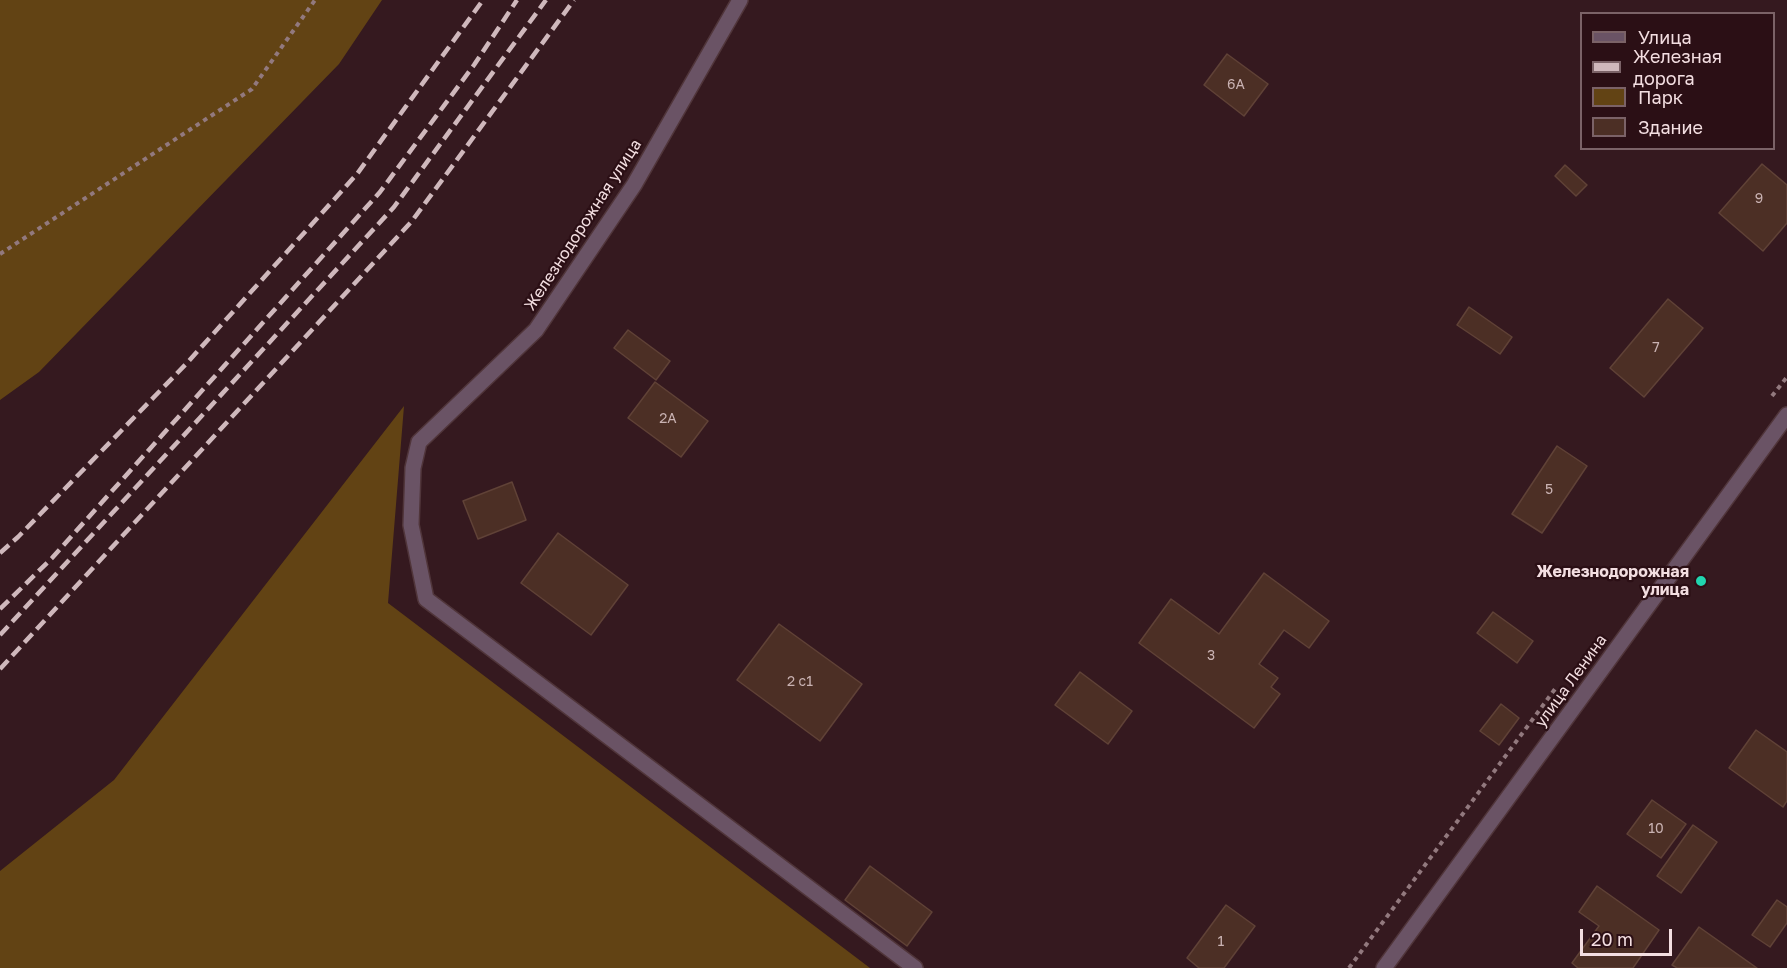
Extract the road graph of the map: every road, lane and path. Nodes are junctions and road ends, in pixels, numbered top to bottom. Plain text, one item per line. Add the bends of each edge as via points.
1 (315, 0) edge
2 (740, 0) edge
3 (0, 254) edge
4 (1787, 415) edge
5 (915, 968) edge
6 (1384, 968) edge

1 - 3 path via 252,89
2 - 5 street, Железнодорожная улица via 634,184 536,330 419,442 413,468 411,525 426,598
4 - 6 street, улица Ленина

